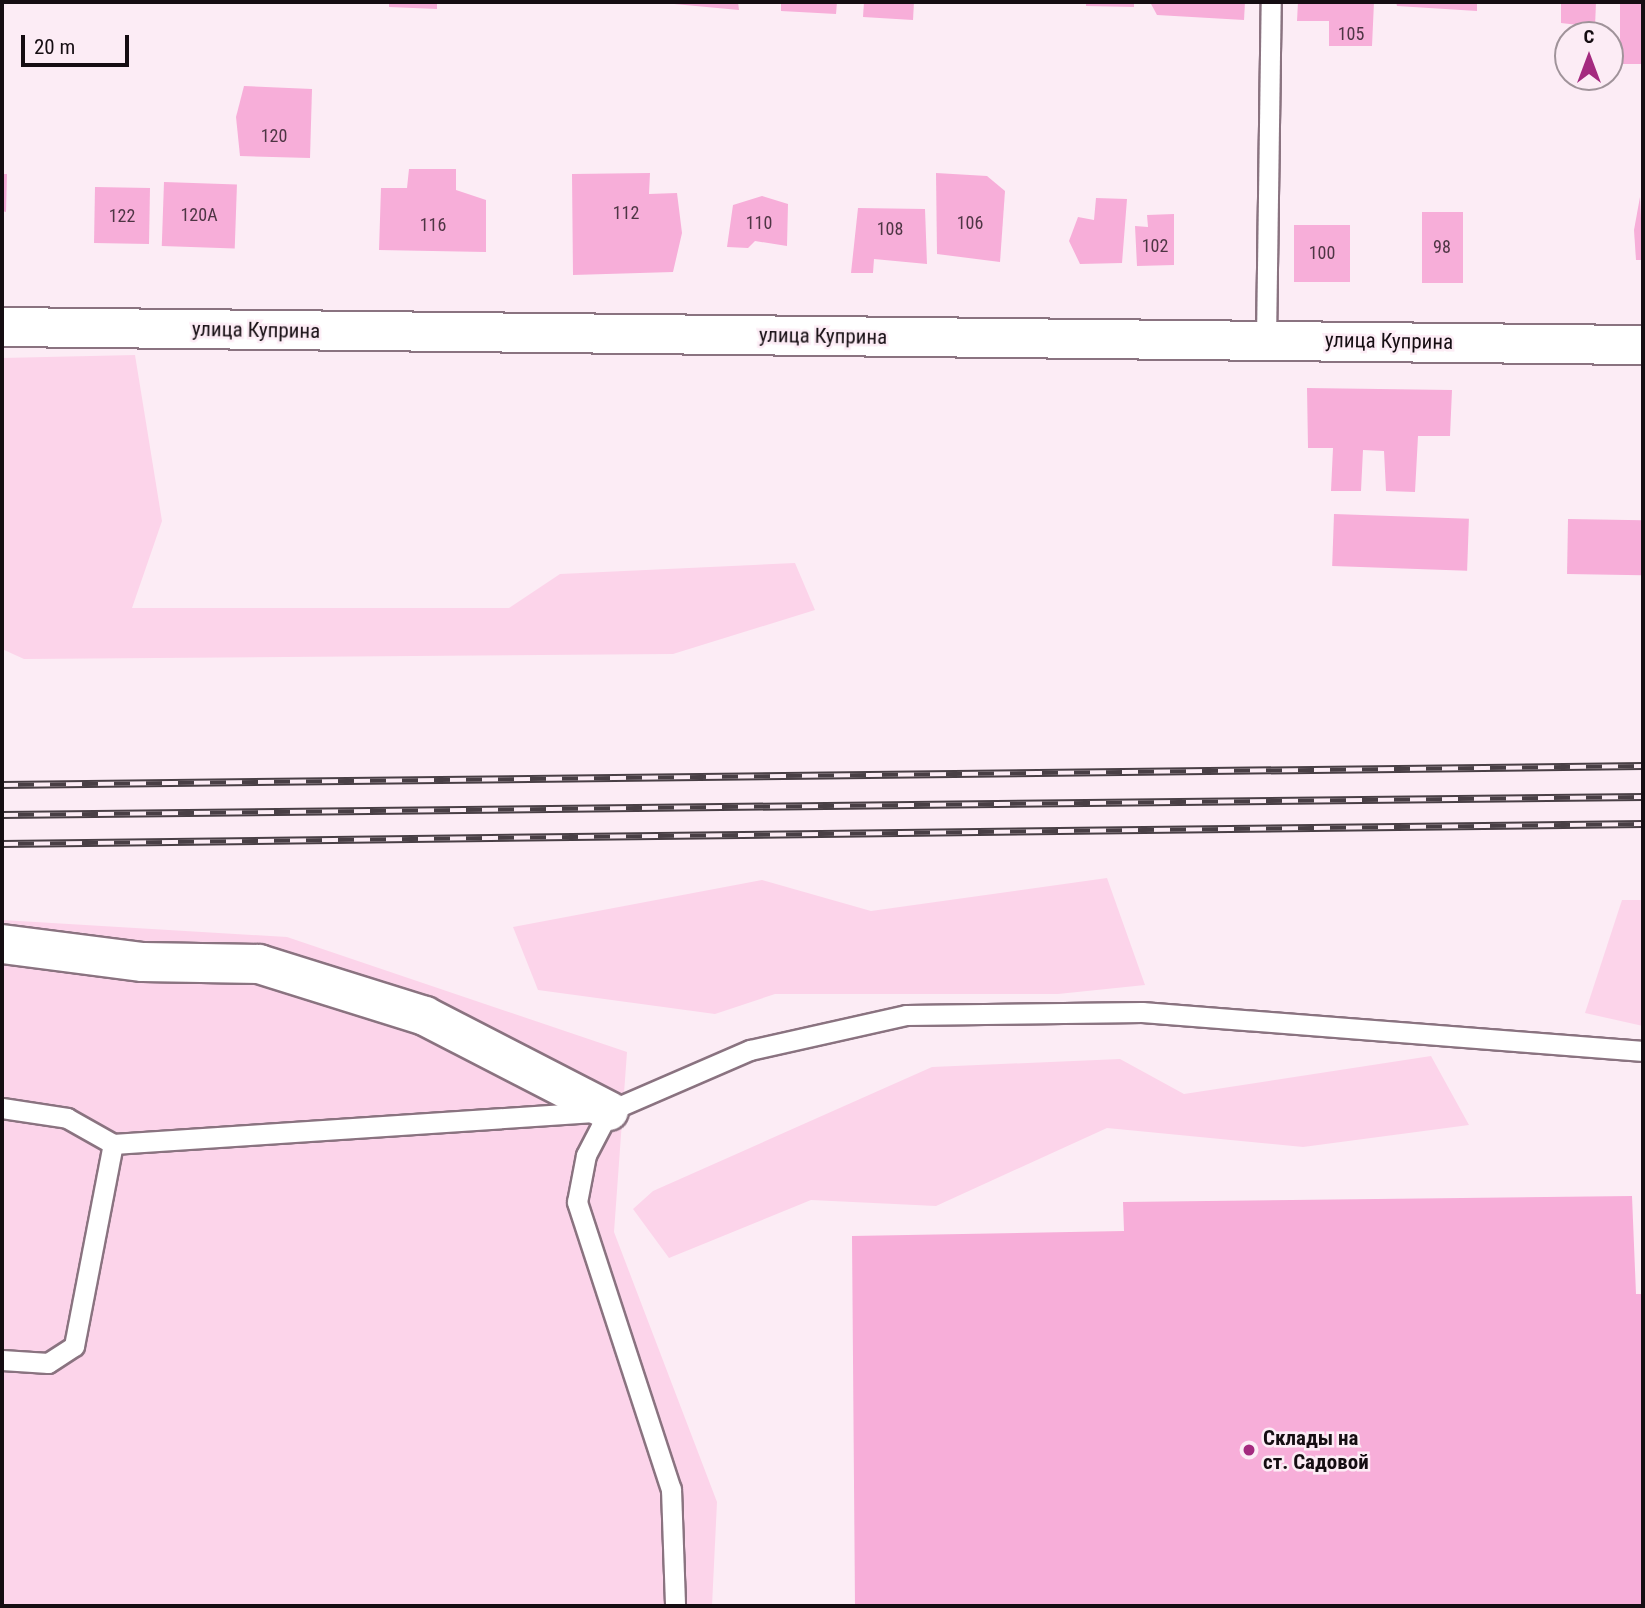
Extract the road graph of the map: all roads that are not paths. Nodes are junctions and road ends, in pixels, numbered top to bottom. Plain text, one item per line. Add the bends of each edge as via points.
1 (1271, 2) edge
2 (2, 327) edge
3 (1266, 340) junction
4 (1643, 345) edge
5 (2, 944) edge
6 (1643, 1051) edge
7 (2, 1108) edge
8 (608, 1111) junction
9 (113, 1143) junction
10 (2, 1360) edge
11 (675, 1606) edge

1 - 3 lane
2 - 3 street, улица Куприна
3 - 4 street, улица Куприна
5 - 8 street via 143,962 259,964 425,1016
6 - 8 lane via 1142,1012 906,1015 750,1050
7 - 9 lane via 68,1118
8 - 9 lane
8 - 11 lane via 586,1155 577,1202 671,1489
9 - 10 lane via 74,1346 48,1363

